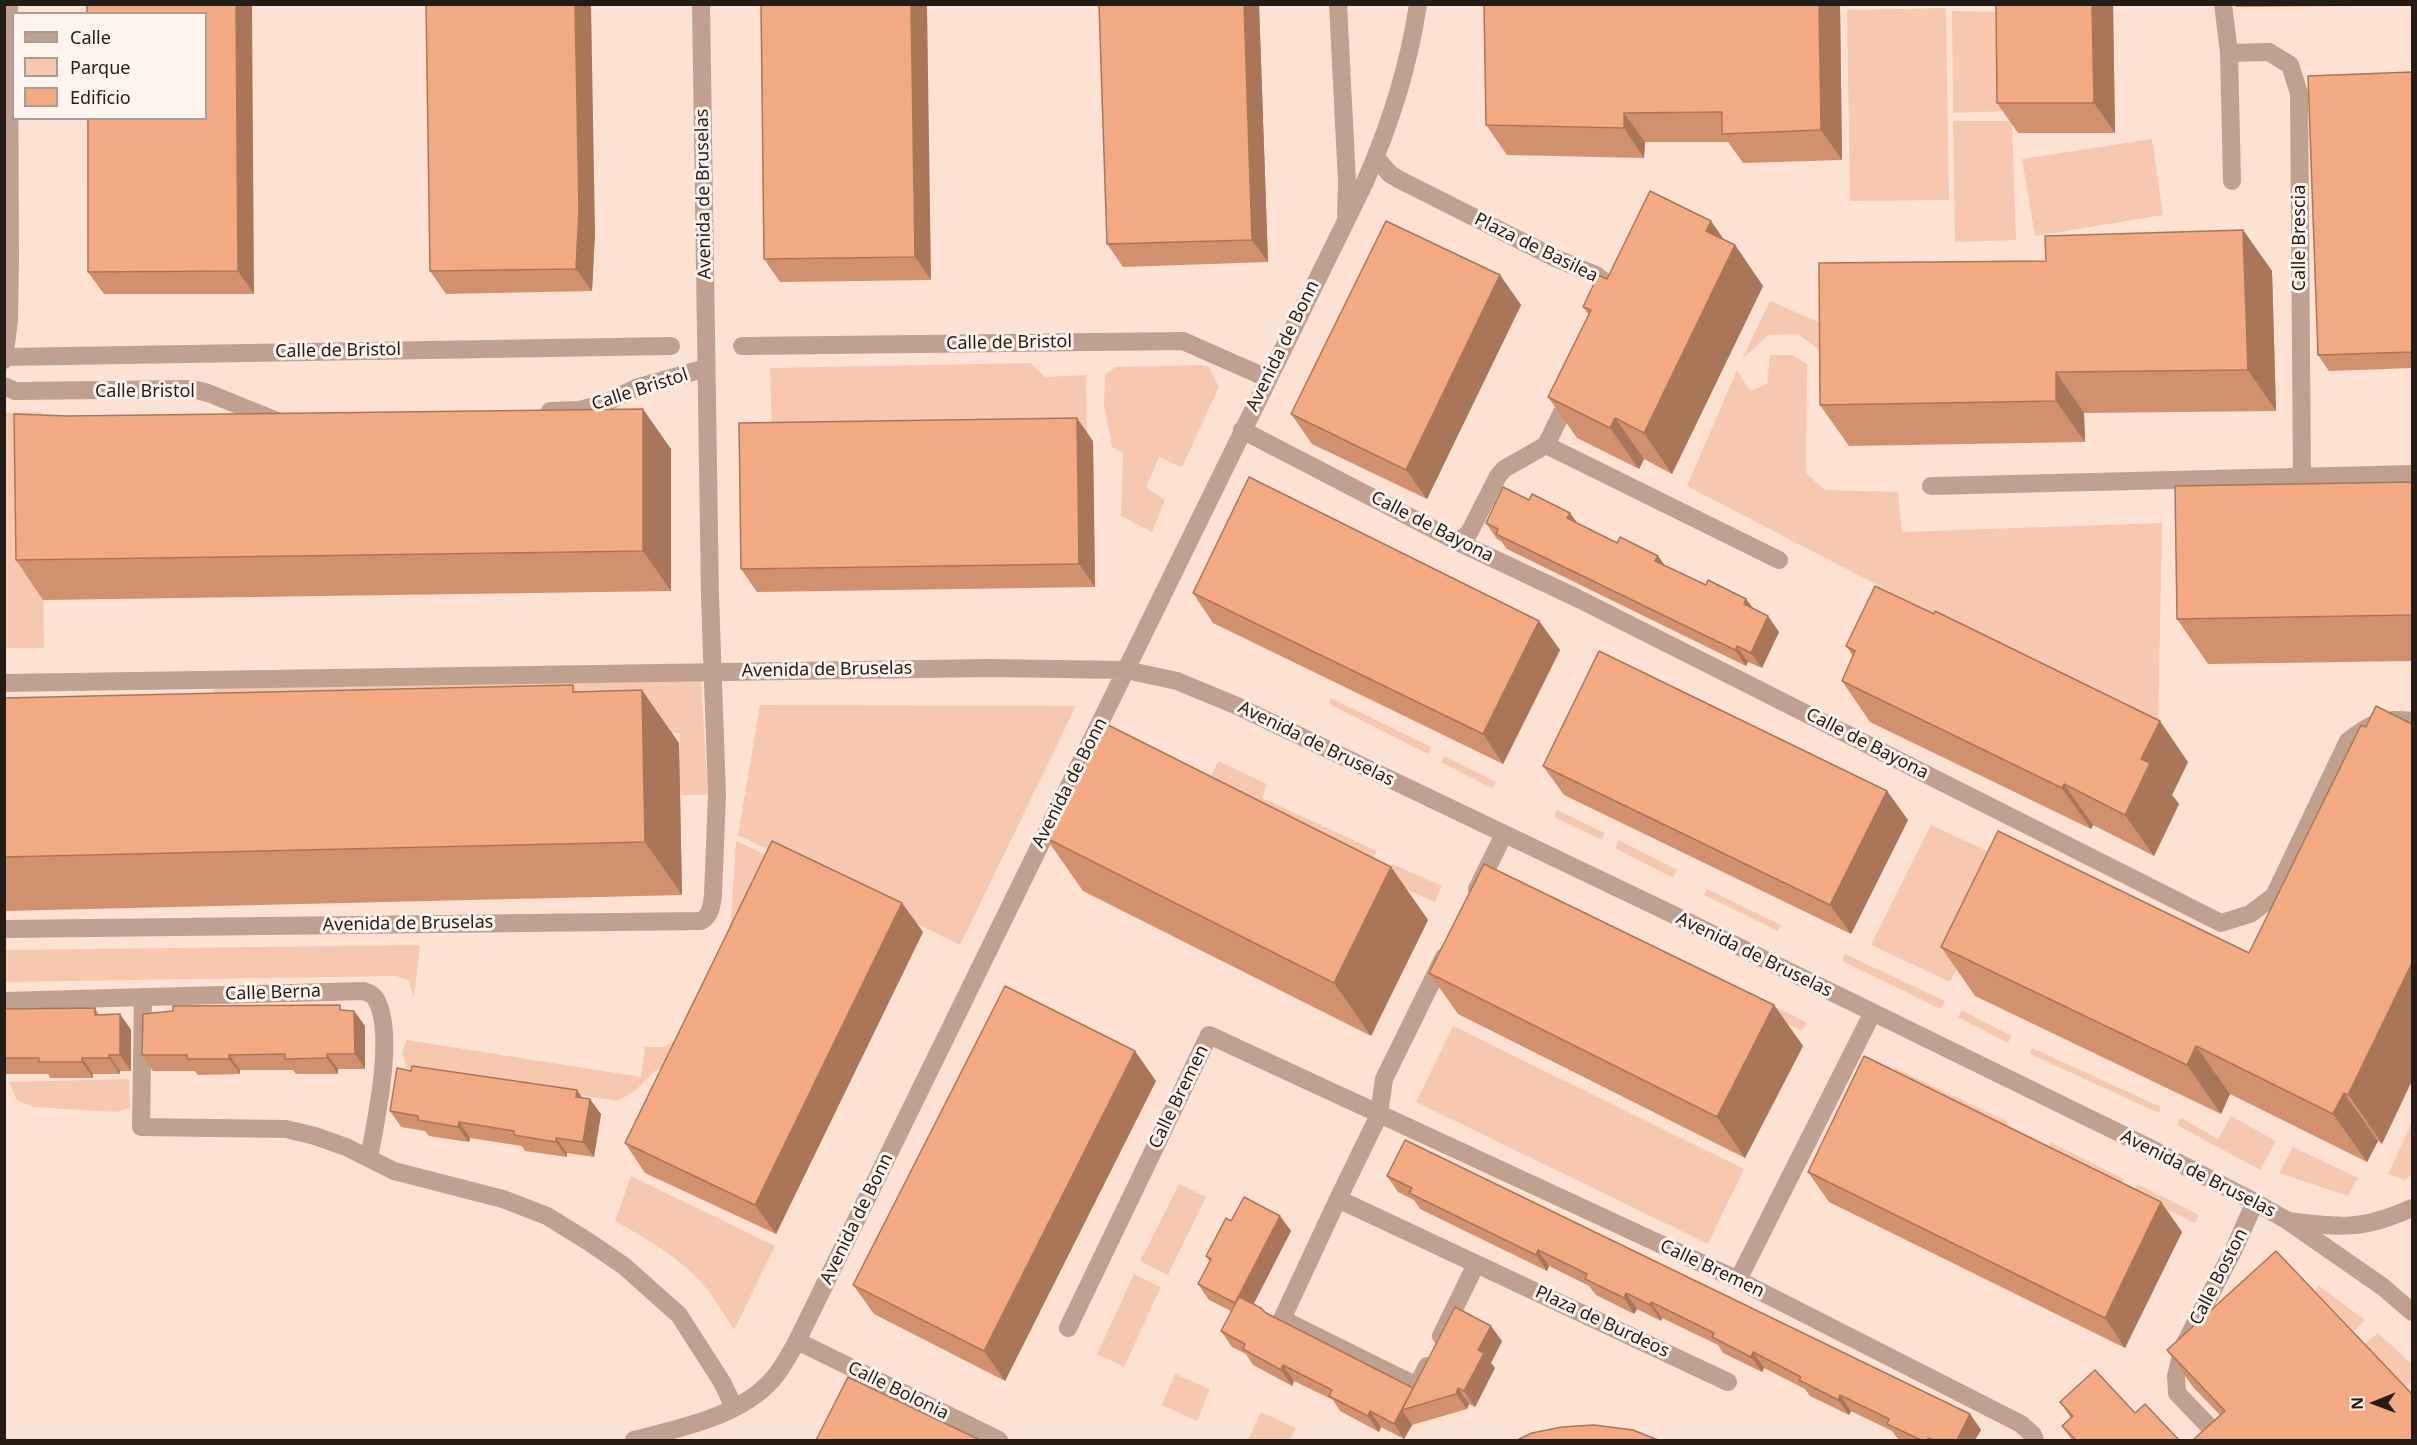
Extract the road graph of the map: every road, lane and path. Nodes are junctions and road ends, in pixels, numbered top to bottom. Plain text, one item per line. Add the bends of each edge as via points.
1 (9, 4) edge
2 (701, 4) edge
3 (1338, 4) edge
4 (1418, 4) edge
5 (2223, 4) edge
6 (2229, 52) junction
7 (1376, 158) junction
8 (2232, 181) dead end
9 (1344, 224) junction
10 (1607, 315) edge
11 (671, 346) dead end
12 (742, 346) dead end
13 (5, 358) edge
14 (706, 368) junction
15 (1268, 378) junction
16 (1576, 382) edge
17 (4, 386) edge
18 (533, 412) edge
19 (301, 422) edge
20 (1242, 430) junction
21 (1546, 445) junction
22 (2412, 474) edge
23 (2302, 478) junction
24 (1931, 486) dead end
25 (1458, 542) junction
26 (1779, 560) dead end
27 (1126, 670) junction
28 (713, 672) junction
29 (4, 683) edge
30 (2412, 721) edge
31 (1503, 834) junction
32 (1471, 902) edge
33 (4, 929) edge
34 (1451, 944) edge
35 (143, 997) junction
36 (4, 1001) edge
37 (1872, 1014) junction
38 (1379, 1115) junction
39 (369, 1158) junction
40 (1338, 1199) junction
41 (2255, 1202) junction
42 (2412, 1209) edge
43 (2288, 1221) junction
44 (1476, 1264) junction
45 (1738, 1280) junction
46 (2412, 1312) edge
47 (1068, 1328) dead end
48 (797, 1341) junction
49 (1728, 1382) dead end
50 (734, 1407) junction
51 (672, 1435) edge
52 (634, 1440) edge
53 (999, 1440) edge
54 (2035, 1440) edge
55 (2222, 1440) edge

1 - 13 street via 10,261
2 - 14 street, Avenida de Bruselas
3 - 9 street, Avenida de Bonn via 1347,182
4 - 7 street, Avenida de Bonn via 1392,115
5 - 6 street
6 - 8 street
6 - 23 street, Calle Brescia via 2269,52 2290,64 2299,93
7 - 9 street, Avenida de Bonn
7 - 10 street, Plaza de Basilea via 1400,180 1596,275 1611,293
9 - 15 street, Avenida de Bonn
11 - 13 street, Calle de Bristol
12 - 15 street, Calle de Bristol via 1183,340
14 - 18 street, Calle Bristol via 636,388 580,410
14 - 28 street, Avenida de Bruselas
15 - 20 street, Avenida de Bonn
16 - 21 street
17 - 19 street, Calle Bristol via 15,391 193,389 278,423
20 - 25 street, Calle de Bayona
20 - 27 street, Avenida de Bonn
21 - 25 street via 1504,469 1469,533
21 - 26 street
22 - 23 street
23 - 24 street
25 - 30 street, Calle de Bayona via 1577,598 2221,923 2250,914 2274,896 2348,741 2368,726 2393,718
27 - 28 street, Avenida de Bruselas
27 - 31 street, Avenida de Bruselas via 1177,681 1226,701
27 - 48 street, Avenida de Bonn
28 - 29 street, Avenida de Bruselas
28 - 33 street, Avenida de Bruselas via 717,827 711,905 709,914 701,921
31 - 32 street
31 - 37 street, Avenida de Bruselas
34 - 38 street via 1384,1079
35 - 36 street, Calle Berna
35 - 39 street via 141,1127 286,1129
35 - 39 street, Calle Berna via 364,991 374,996 382,1013 384,1065
37 - 41 street, Avenida de Bruselas
37 - 45 street
38 - 40 street
38 - 45 street, Calle Bremen
38 - 47 street, Calle Bremen via 1209,1035
39 - 50 street via 394,1171 503,1199 547,1216 590,1242 624,1266 679,1315
40 - 44 street, Plaza de Burdeos
40 - 44 street via 1282,1319 1417,1386
41 - 43 street, Avenida de Bruselas
41 - 55 street, Calle Boston via 2183,1347 2176,1376 2177,1393
42 - 43 street via 2368,1224 2337,1227
43 - 46 street, Avenida de Bruselas
44 - 49 street, Plaza de Burdeos
45 - 54 street, Calle Bremen via 2021,1424
48 - 50 street, Avenida de Bonn via 772,1380
48 - 53 street, Calle Bolonia
50 - 51 street, Avenida de Bonn
51 - 52 street, Avenida de Bonn

